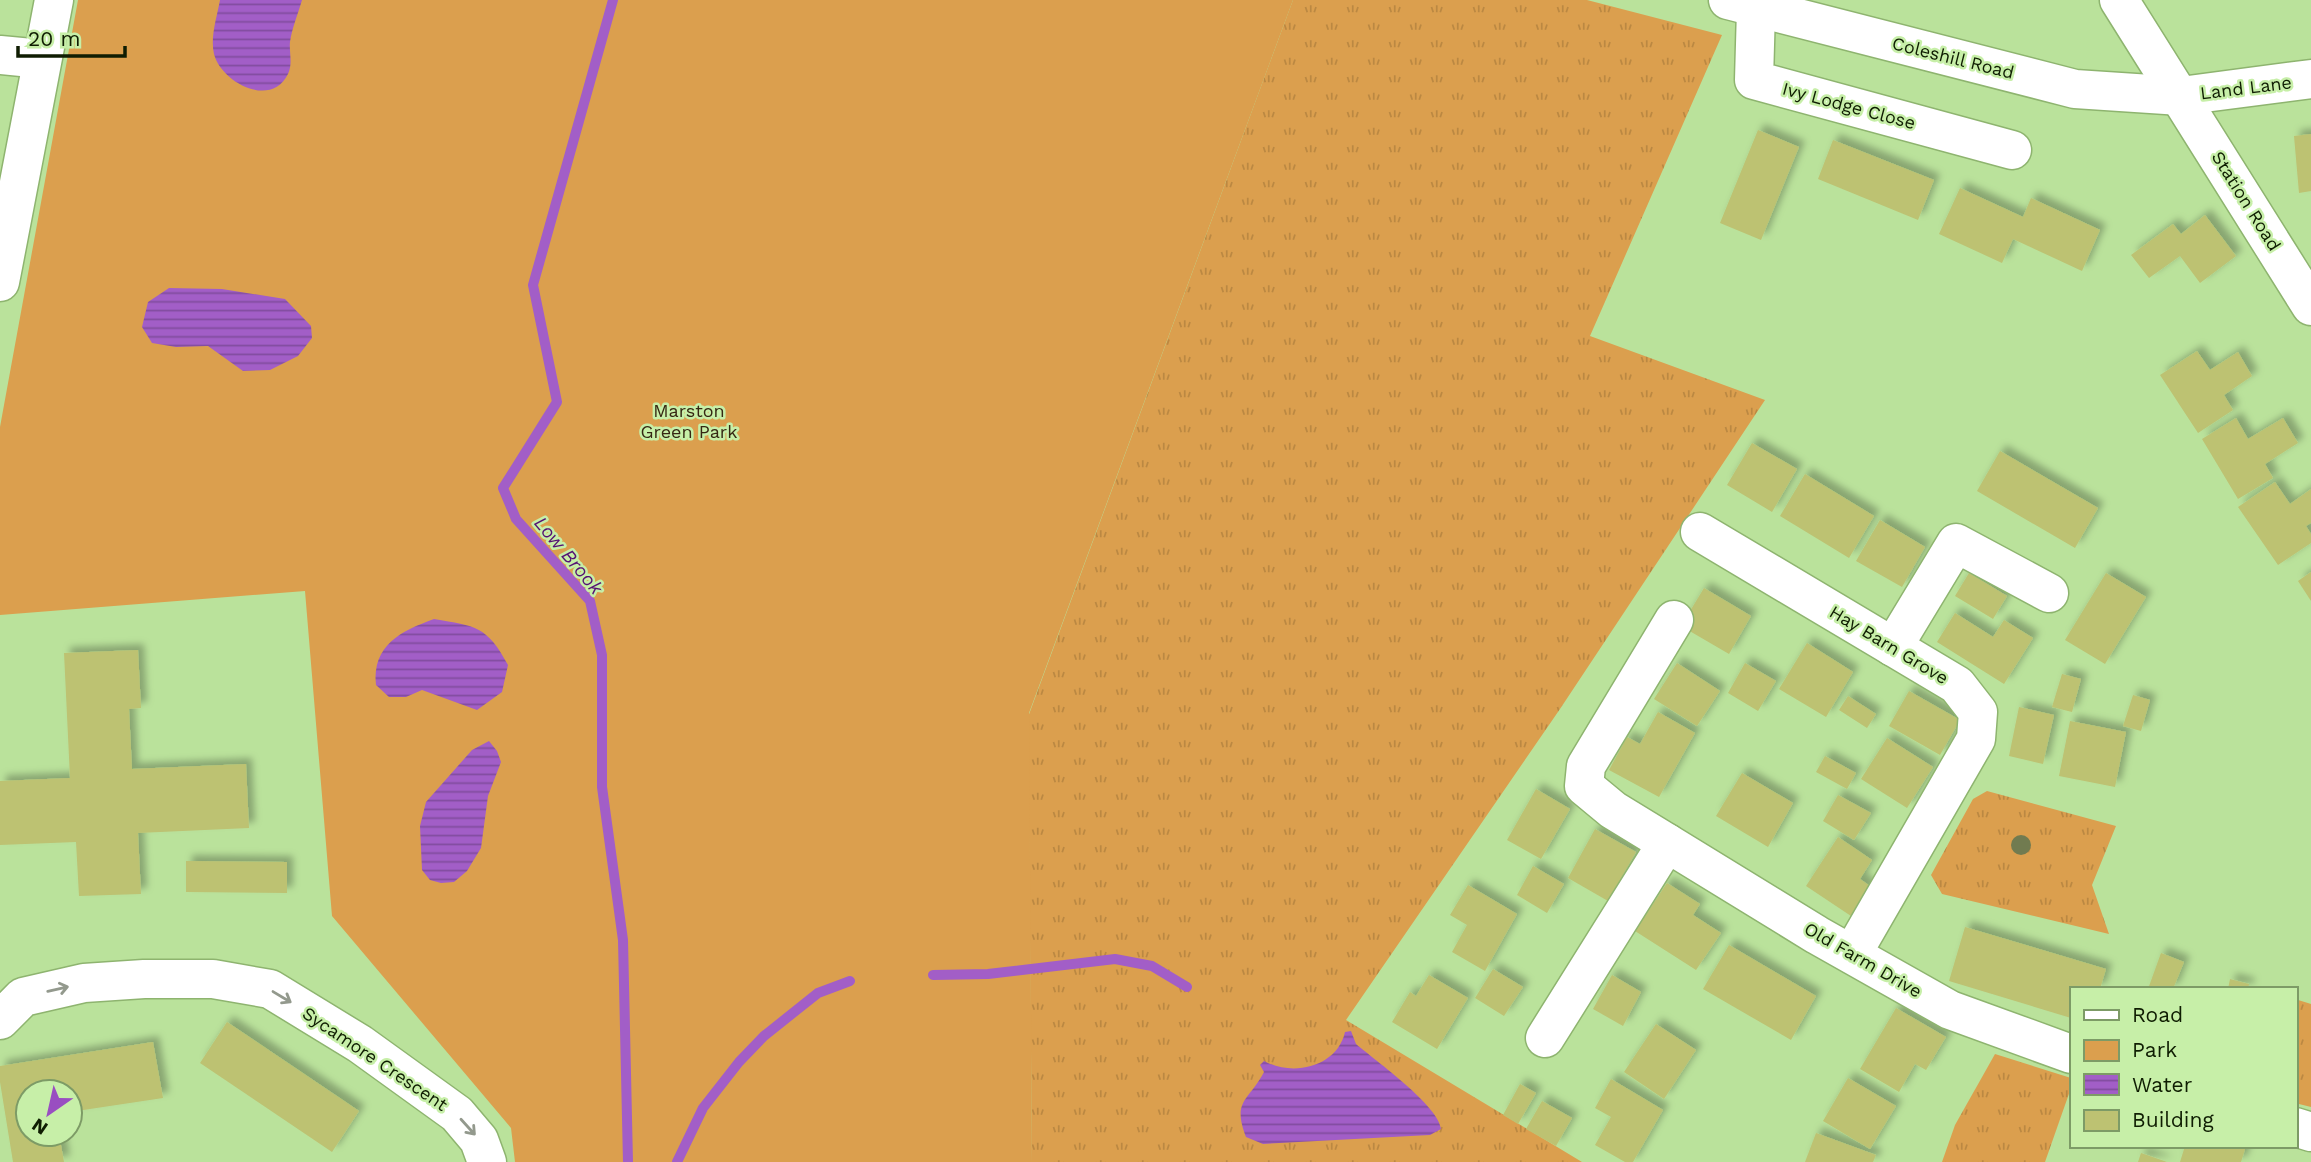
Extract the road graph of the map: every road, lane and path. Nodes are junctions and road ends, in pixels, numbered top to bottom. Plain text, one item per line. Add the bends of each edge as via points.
1 (54, 0) edge
2 (2119, 0) edge
3 (1742, 4) edge
4 (0, 55) edge
5 (42, 59) junction
6 (2311, 79) edge
7 (2181, 96) junction
8 (2012, 150) dead end
9 (0, 282) edge
10 (2311, 306) edge
11 (1700, 533) dead end
12 (2049, 593) dead end
13 (1674, 620) dead end
14 (1893, 647) junction
15 (1667, 843) junction
16 (1852, 954) junction
17 (0, 1020) edge
18 (1545, 1038) dead end
19 (2070, 1054) edge
20 (487, 1162) edge

1 - 5 street
2 - 7 street, Station Road
3 - 7 street, Coleshill Road via 2075,89
3 - 8 street, Ivy Lodge Close via 1754,80
4 - 5 street
5 - 9 street
6 - 7 street, Land Lane
7 - 10 street, Station Road
11 - 14 street, Hay Barn Grove
12 - 14 street via 1956,543
13 - 15 street, Old Farm Drive via 1586,766 1584,786
14 - 16 street, Hay Barn Grove via 1957,685 1978,712 1976,739
15 - 16 street, Old Farm Drive
15 - 18 street
16 - 19 street, Old Farm Drive via 1951,1010
17 -> 20 street, Sycamore Crescent via 23,997 84,983 213,979 270,989 360,1044 457,1114 479,1140

